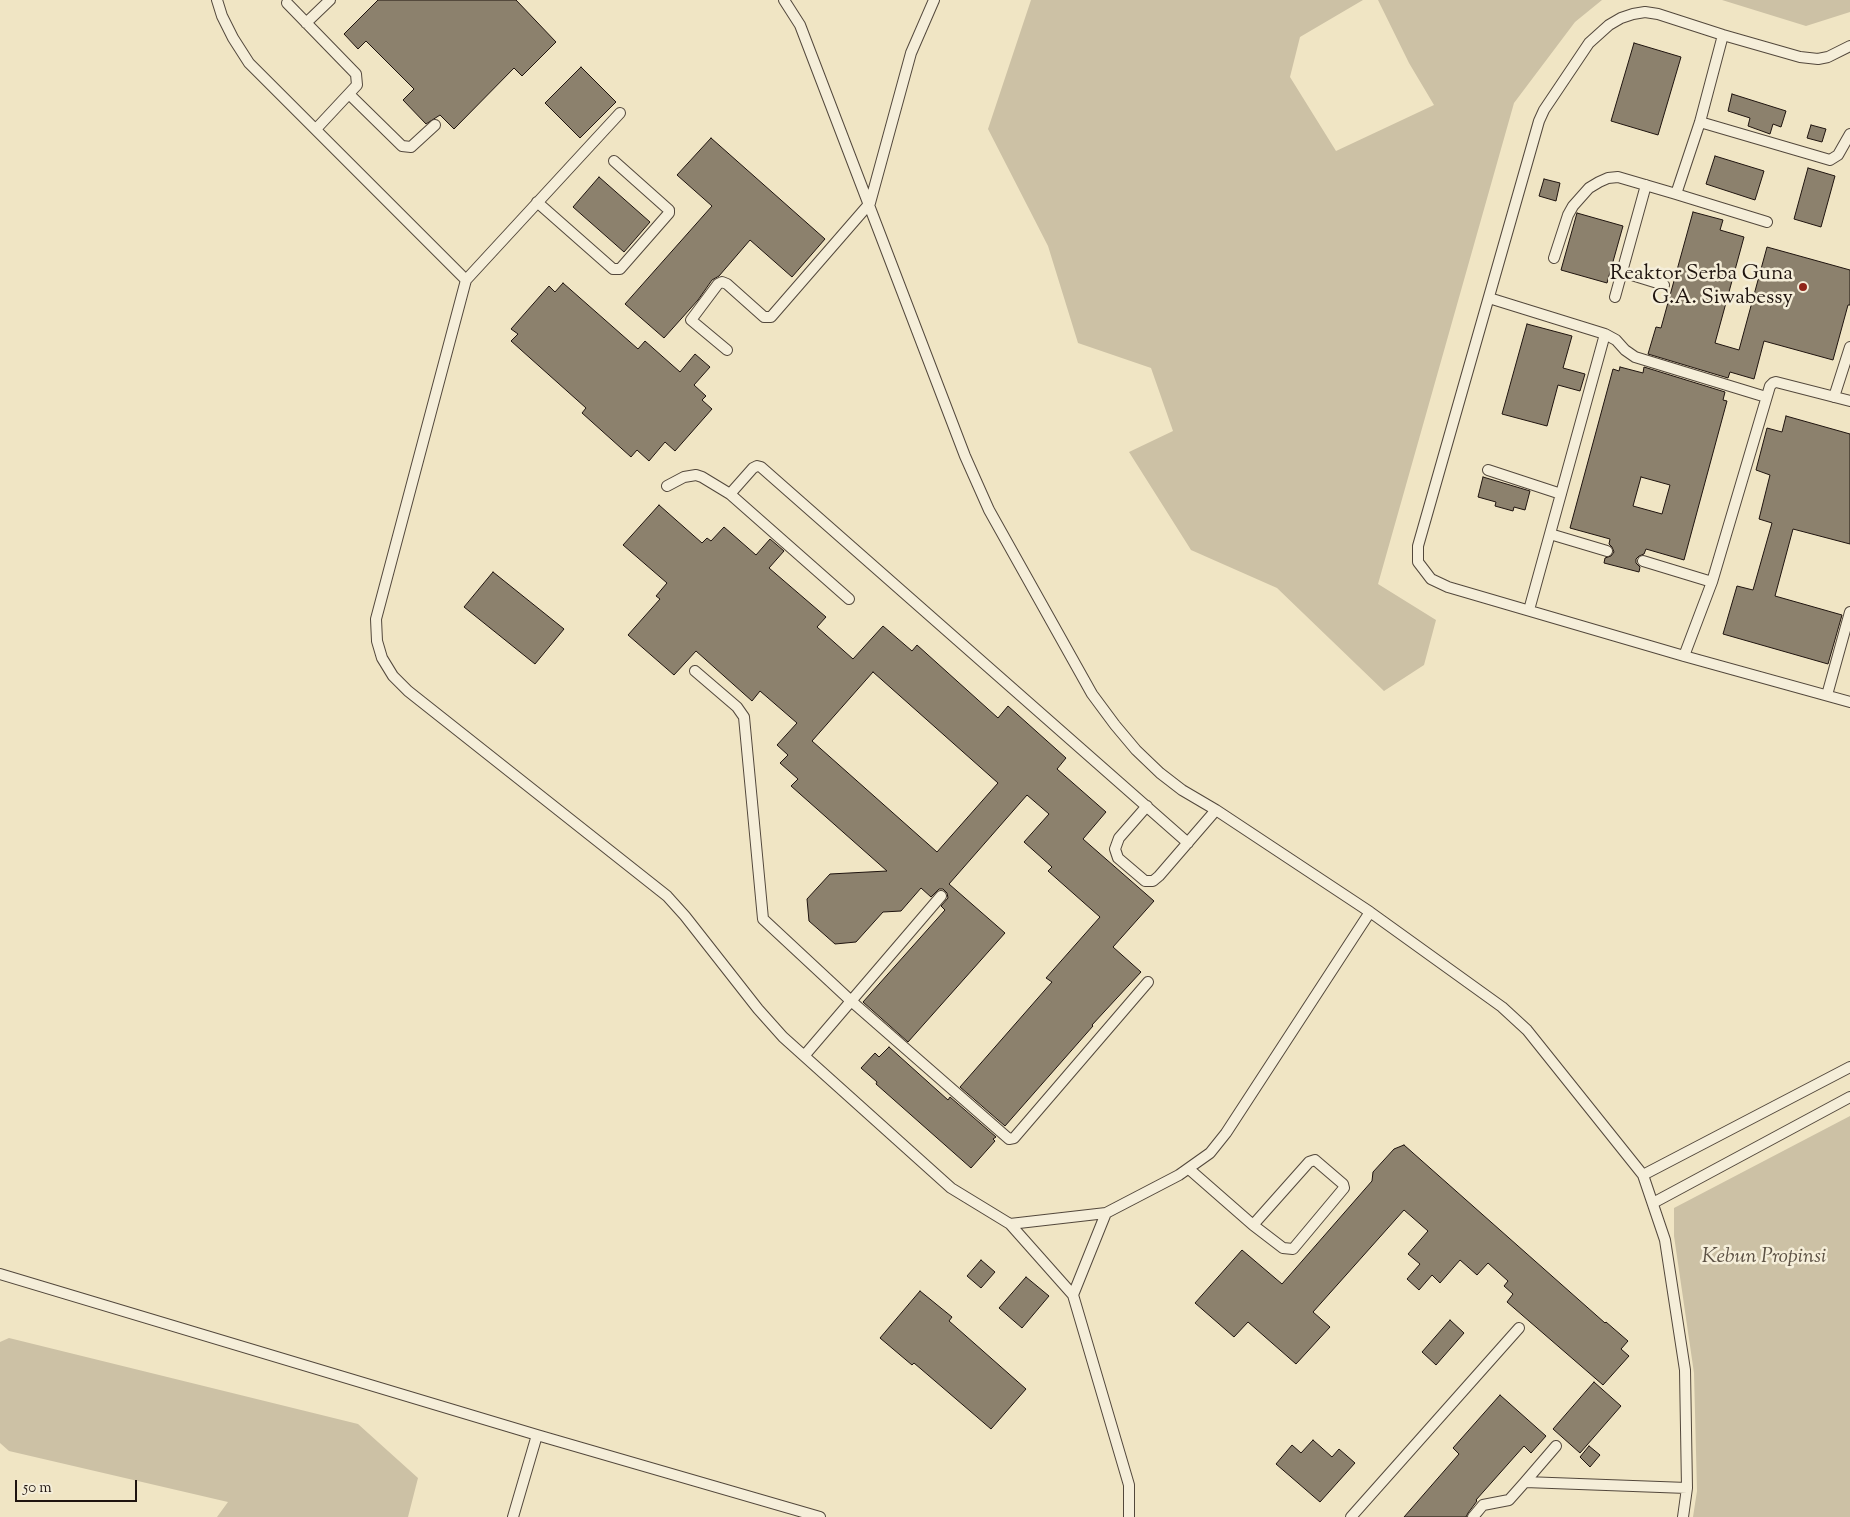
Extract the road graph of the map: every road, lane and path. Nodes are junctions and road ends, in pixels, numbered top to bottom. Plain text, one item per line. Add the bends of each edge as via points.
1 (217, 0) edge
2 (330, 0) edge
3 (784, 0) edge
4 (934, 0) edge
5 (287, 3) dead end
6 (306, 23) junction
7 (1723, 35) junction
8 (1850, 46) edge
9 (350, 94) junction
10 (620, 113) dead end
11 (1700, 122) junction
12 (435, 125) dead end
13 (316, 129) junction
14 (1850, 134) edge
15 (614, 160) dead end
16 (1646, 185) junction
17 (1676, 194) junction
18 (537, 202) junction
19 (870, 203) junction
20 (1766, 222) dead end
21 (1554, 258) dead end
22 (1622, 272) junction
23 (466, 280) junction
24 (1664, 285) dead end
25 (1615, 297) dead end
26 (1489, 298) junction
27 (1605, 334) junction
28 (1850, 347) edge
29 (727, 350) dead end
30 (1766, 397) junction
31 (1834, 397) junction
32 (1850, 401) edge
33 (1488, 470) dead end
34 (667, 486) dead end
35 (730, 494) junction
36 (1561, 494) junction
37 (1550, 534) junction
38 (1607, 551) dead end
39 (1642, 561) dead end
40 (1712, 582) junction
41 (849, 599) dead end
42 (1529, 610) junction
43 (1850, 612) edge
44 (1684, 656) junction
45 (695, 671) dead end
46 (1827, 695) junction
47 (1850, 702) edge
48 (1147, 806) junction
49 (1216, 810) junction
50 (1188, 843) junction
51 (941, 896) dead end
52 (1370, 912) junction
53 (1148, 982) dead end
54 (850, 1000) junction
55 (804, 1056) junction
56 (1850, 1067) edge
57 (1850, 1097) edge
58 (1189, 1169) junction
59 (1643, 1175) junction
60 (1652, 1202) junction
61 (1106, 1213) junction
62 (1010, 1224) junction
63 (1253, 1225) junction
64 (0, 1274) edge
65 (1073, 1295) junction
66 (1519, 1328) dead end
67 (537, 1436) junction
68 (1556, 1446) dead end
69 (1525, 1482) junction
70 (1687, 1488) junction
71 (513, 1517) edge
72 (820, 1517) edge
73 (1129, 1517) edge
74 (1351, 1517) edge
75 (1473, 1517) edge
76 (1683, 1517) edge

1 - 13 lane via 226,24 249,63
2 - 6 lane
3 - 19 lane via 800,25
4 - 19 lane via 912,53
5 - 6 lane
6 - 9 lane via 356,74 358,85
7 - 8 lane via 1818,59
7 - 11 lane
7 - 26 lane via 1645,12 1621,18 1589,43 1539,121
9 - 12 lane via 402,146 411,147
9 - 13 lane
10 - 18 lane
11 - 14 lane via 1830,160 1838,155
11 - 17 lane
13 - 23 lane
15 - 18 lane via 670,210 620,269 613,268
16 - 17 lane
16 - 21 lane via 1618,177 1608,178 1589,188 1568,215
16 - 22 lane
17 - 20 lane
18 - 23 lane
19 - 29 lane via 771,318 764,317 728,284 718,284 691,320
19 - 49 lane via 965,456 1023,573 1092,694 1115,725 1160,773
22 - 24 lane
22 - 25 lane
23 - 55 lane via 376,619 382,658 408,692 667,896 758,1009
26 - 27 lane
26 - 42 lane via 1418,546 1418,562 1430,578 1448,586
27 - 30 lane via 1635,357
27 - 36 lane
28 - 31 lane
30 - 31 lane via 1770,386 1776,382
30 - 40 lane
31 - 32 lane
33 - 36 lane
34 - 35 lane via 696,475
35 - 41 lane
35 - 48 lane via 753,468 761,467
36 - 37 lane
37 - 38 lane
37 - 42 lane
39 - 40 lane
40 - 44 lane
42 - 44 lane
43 - 46 lane
44 - 46 lane
45 - 54 lane via 744,717 763,919
46 - 47 lane
48 - 50 lane
48 - 50 lane via 1119,838 1115,849 1118,858 1145,881 1152,881
49 - 50 lane
49 - 52 lane
51 - 54 lane
52 - 58 lane via 1226,1133 1210,1153
52 - 59 lane via 1502,1007 1527,1030
53 - 54 lane via 1014,1138 1009,1139
54 - 55 lane
55 - 62 lane via 950,1188
56 - 59 lane
57 - 60 lane
58 - 61 lane
58 - 63 lane
59 - 60 lane
60 - 70 lane via 1665,1240 1685,1370
61 - 62 lane
61 - 65 lane
62 - 65 lane
63 - 63 lane via 1283,1248 1293,1249 1344,1188 1343,1184 1316,1160 1309,1162
64 - 67 lane
65 - 73 lane via 1128,1485
66 - 74 lane
67 - 71 lane
67 - 72 lane
68 - 69 lane
69 - 70 lane
69 - 75 lane via 1509,1500 1484,1505
70 - 76 lane

